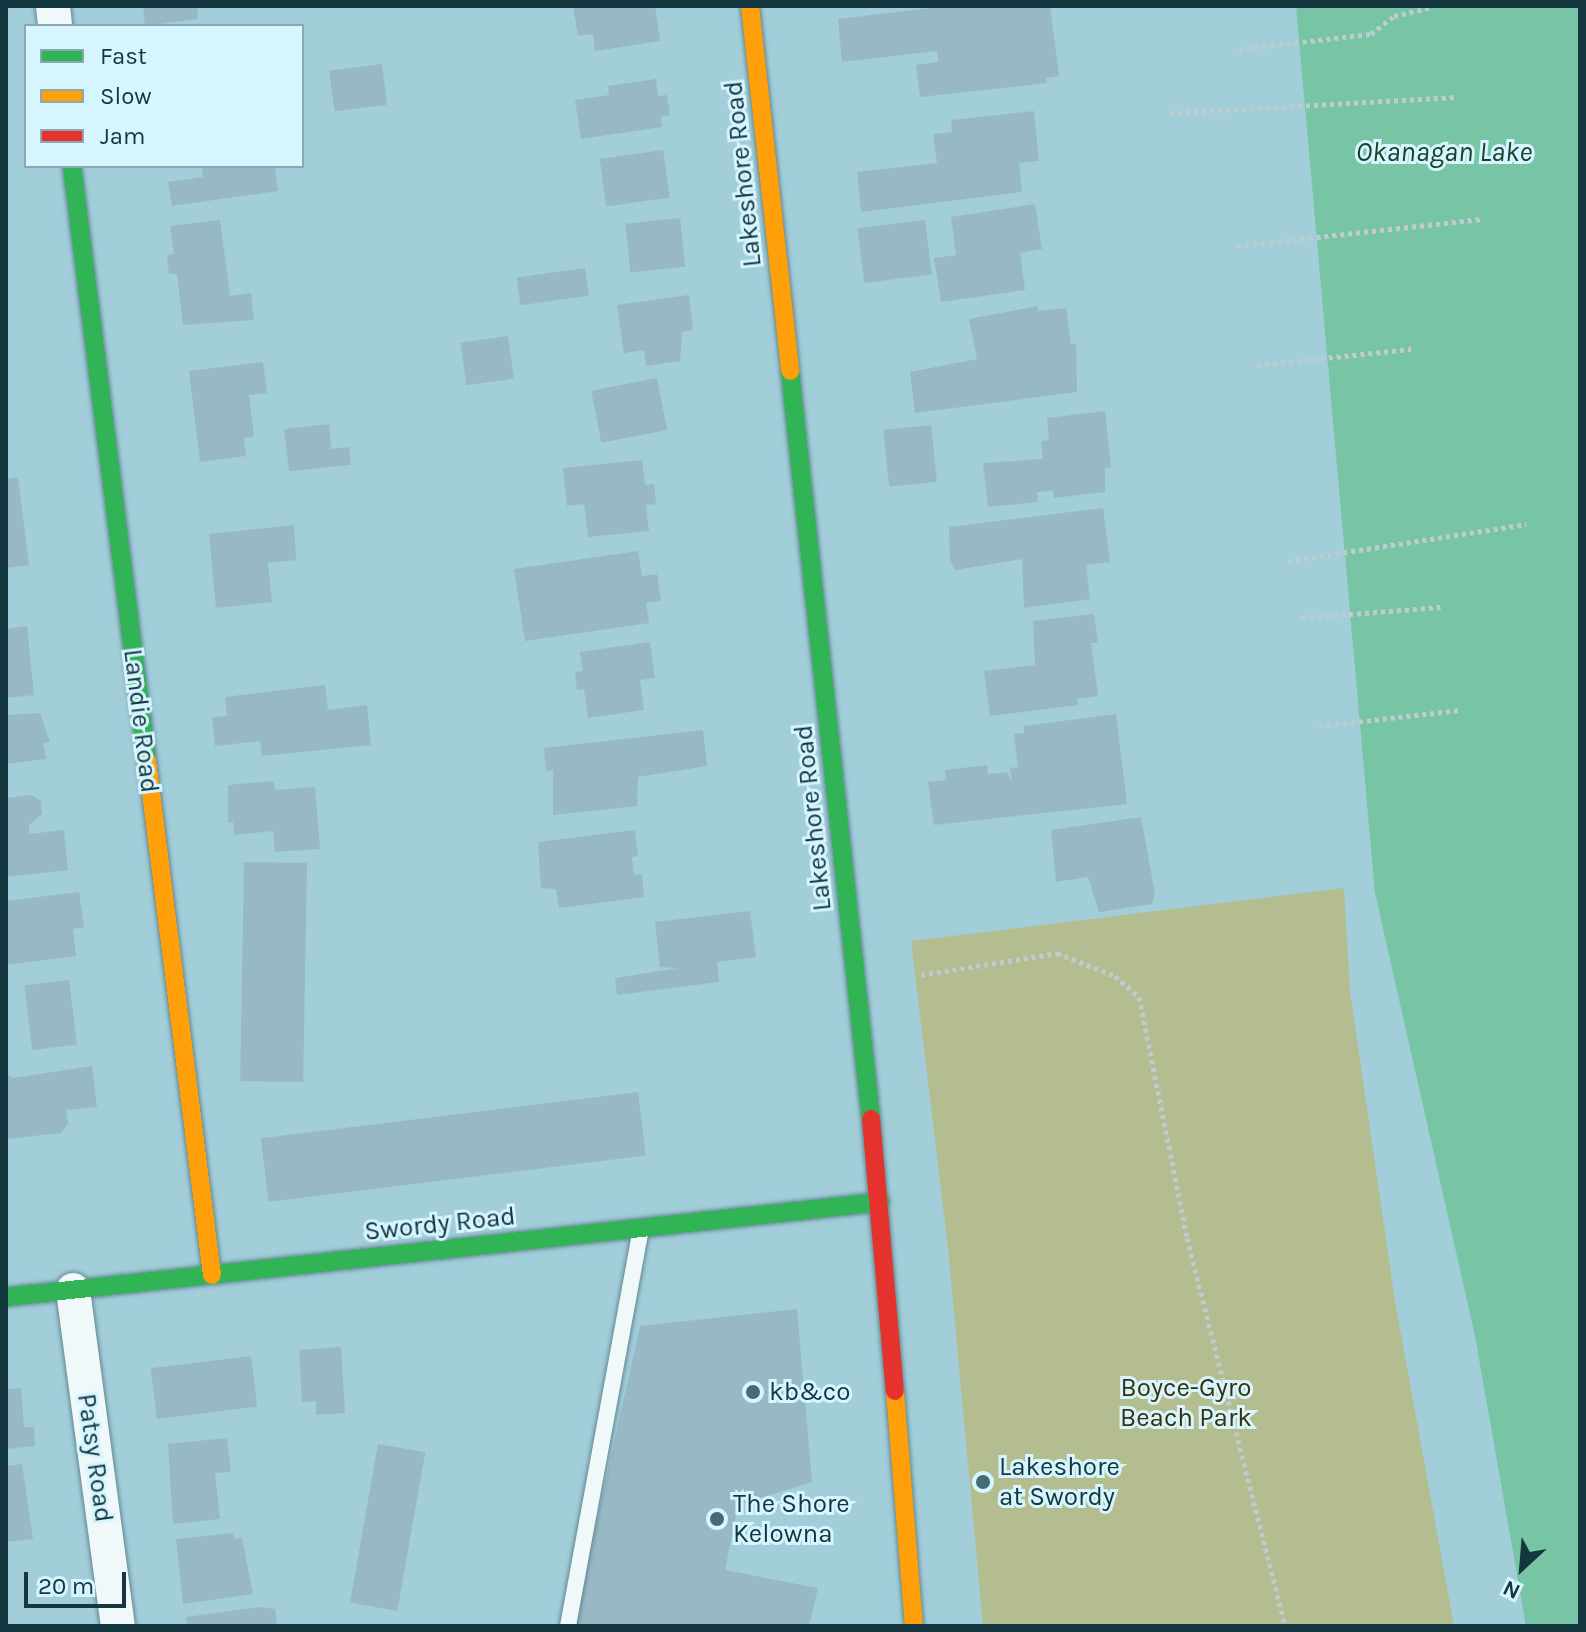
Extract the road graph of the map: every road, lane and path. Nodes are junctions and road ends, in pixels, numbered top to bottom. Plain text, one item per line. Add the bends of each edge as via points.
1 (750, 6) edge
2 (1429, 8) dead end
3 (1239, 49) dead end
4 (1456, 97) dead end
5 (1170, 113) dead end
6 (72, 168) edge
7 (1482, 219) dead end
8 (1237, 246) dead end
9 (1411, 349) dead end
10 (1257, 365) dead end
11 (1526, 524) dead end
12 (1288, 561) dead end
13 (1441, 607) dead end
14 (1301, 618) dead end
15 (1460, 710) dead end
16 (1319, 726) dead end
17 (921, 975) dead end
18 (880, 1202) junction
19 (642, 1228) junction
20 (212, 1275) junction
21 (73, 1290) junction
22 (6, 1297) edge
23 (910, 1577) junction
24 (118, 1626) edge
25 (568, 1626) edge
26 (892, 1626) edge
27 (914, 1626) edge
28 (1285, 1626) edge

1 - 18 street, Lakeshore Road
2 - 3 path via 1394,16 1371,34
4 - 5 path
6 - 20 street, Landie Road
7 - 8 path
9 - 10 path
11 - 12 path
13 - 14 path
15 - 16 path
17 - 28 path via 1057,953 1115,976 1139,997 1187,1238
18 - 19 street, Swordy Road
18 - 23 street, Lakeshore Road
19 - 20 street, Swordy Road
19 - 25 lane
20 - 21 street, Swordy Road
21 - 22 street, Swordy Road
21 - 24 street, Patsy Road
23 - 26 street
23 - 27 street, Lakeshore Road

